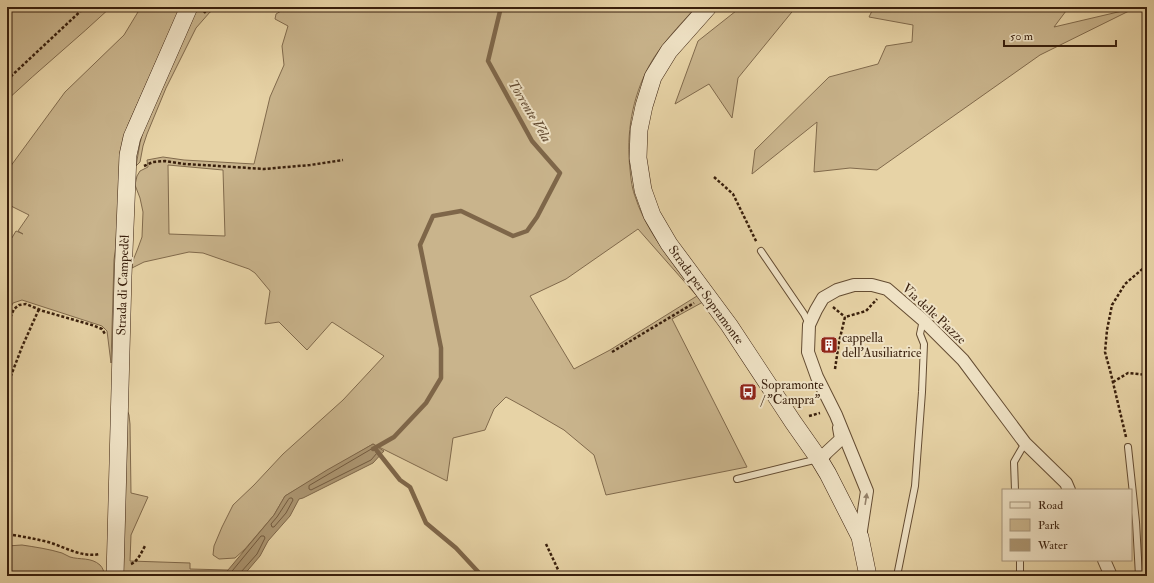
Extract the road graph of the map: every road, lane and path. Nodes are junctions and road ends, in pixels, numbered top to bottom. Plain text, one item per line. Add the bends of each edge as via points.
1 (11, 7) edge
2 (85, 7) edge
3 (189, 7) edge
4 (708, 7) edge
5 (7, 18) edge
6 (7, 80) edge
7 (344, 160) dead end
8 (148, 163) dead end
9 (714, 177) dead end
10 (761, 252) joint
11 (1147, 265) edge
12 (707, 295) junction
13 (879, 298) dead end
14 (39, 309) junction
15 (923, 320) junction
16 (7, 321) edge
17 (809, 325) junction
18 (106, 338) dead end
19 (612, 352) dead end
20 (834, 369) dead end
21 (1147, 375) edge
22 (1113, 382) junction
23 (7, 386) edge
24 (821, 413) dead end
25 (836, 415) junction
26 (809, 416) dead end
27 (1025, 443) junction
28 (1128, 447) joint
29 (820, 460) junction
30 (737, 479) dead end
31 (1015, 489) edge
32 (1069, 489) edge
33 (13, 535) dead end
34 (860, 537) junction
35 (546, 544) dead end
36 (116, 551) junction
37 (1020, 561) edge
38 (1104, 561) edge
39 (115, 576) edge
40 (561, 576) edge
41 (868, 576) edge
42 (897, 576) edge
43 (1020, 576) edge
44 (1111, 576) edge
45 (1139, 576) edge

1 - 5 path
2 - 6 path
3 - 36 main road, Strada di Campedèl via 134,131 128,155
4 - 12 main road, Strada per Sopramonte via 669,51 653,77 639,130 638,158 643,190 652,215 669,244
7 - 8 path via 264,169 166,161
9 - 10 path via 733,194
10 - 17 lane
11 - 22 path via 1125,284 1112,305 1105,352
12 - 19 path
12 - 29 main road, Strada per Sopramonte
13 - 20 path via 866,310 845,318
14 - 16 path via 26,304 19,305
14 - 18 path via 102,329
14 - 23 path
15 - 17 street, Via delle Piazze via 887,289 872,285 854,285 837,290 824,298
15 - 27 street, Via delle Piazze via 963,360
15 - 42 lane via 920,334 924,352 915,486
17 - 25 street, Via delle Piazze via 808,352
21 - 22 path via 1128,373
22 - 28 path
24 - 26 path
25 - 29 street, Via delle Piazze via 841,439
34 -> 25 street, Via delle Piazze via 867,491
27 - 31 lane via 1014,462
27 - 32 street, Via delle Piazze via 1066,483
28 - 45 lane
29 - 30 lane
29 - 34 main road, Strada per Sopramonte
33 - 36 path via 48,542 92,556
34 - 41 main road, Strada per Sopramonte
35 - 40 path
36 - 39 main road, Strada di Campedèl
37 - 43 lane
38 - 44 street

